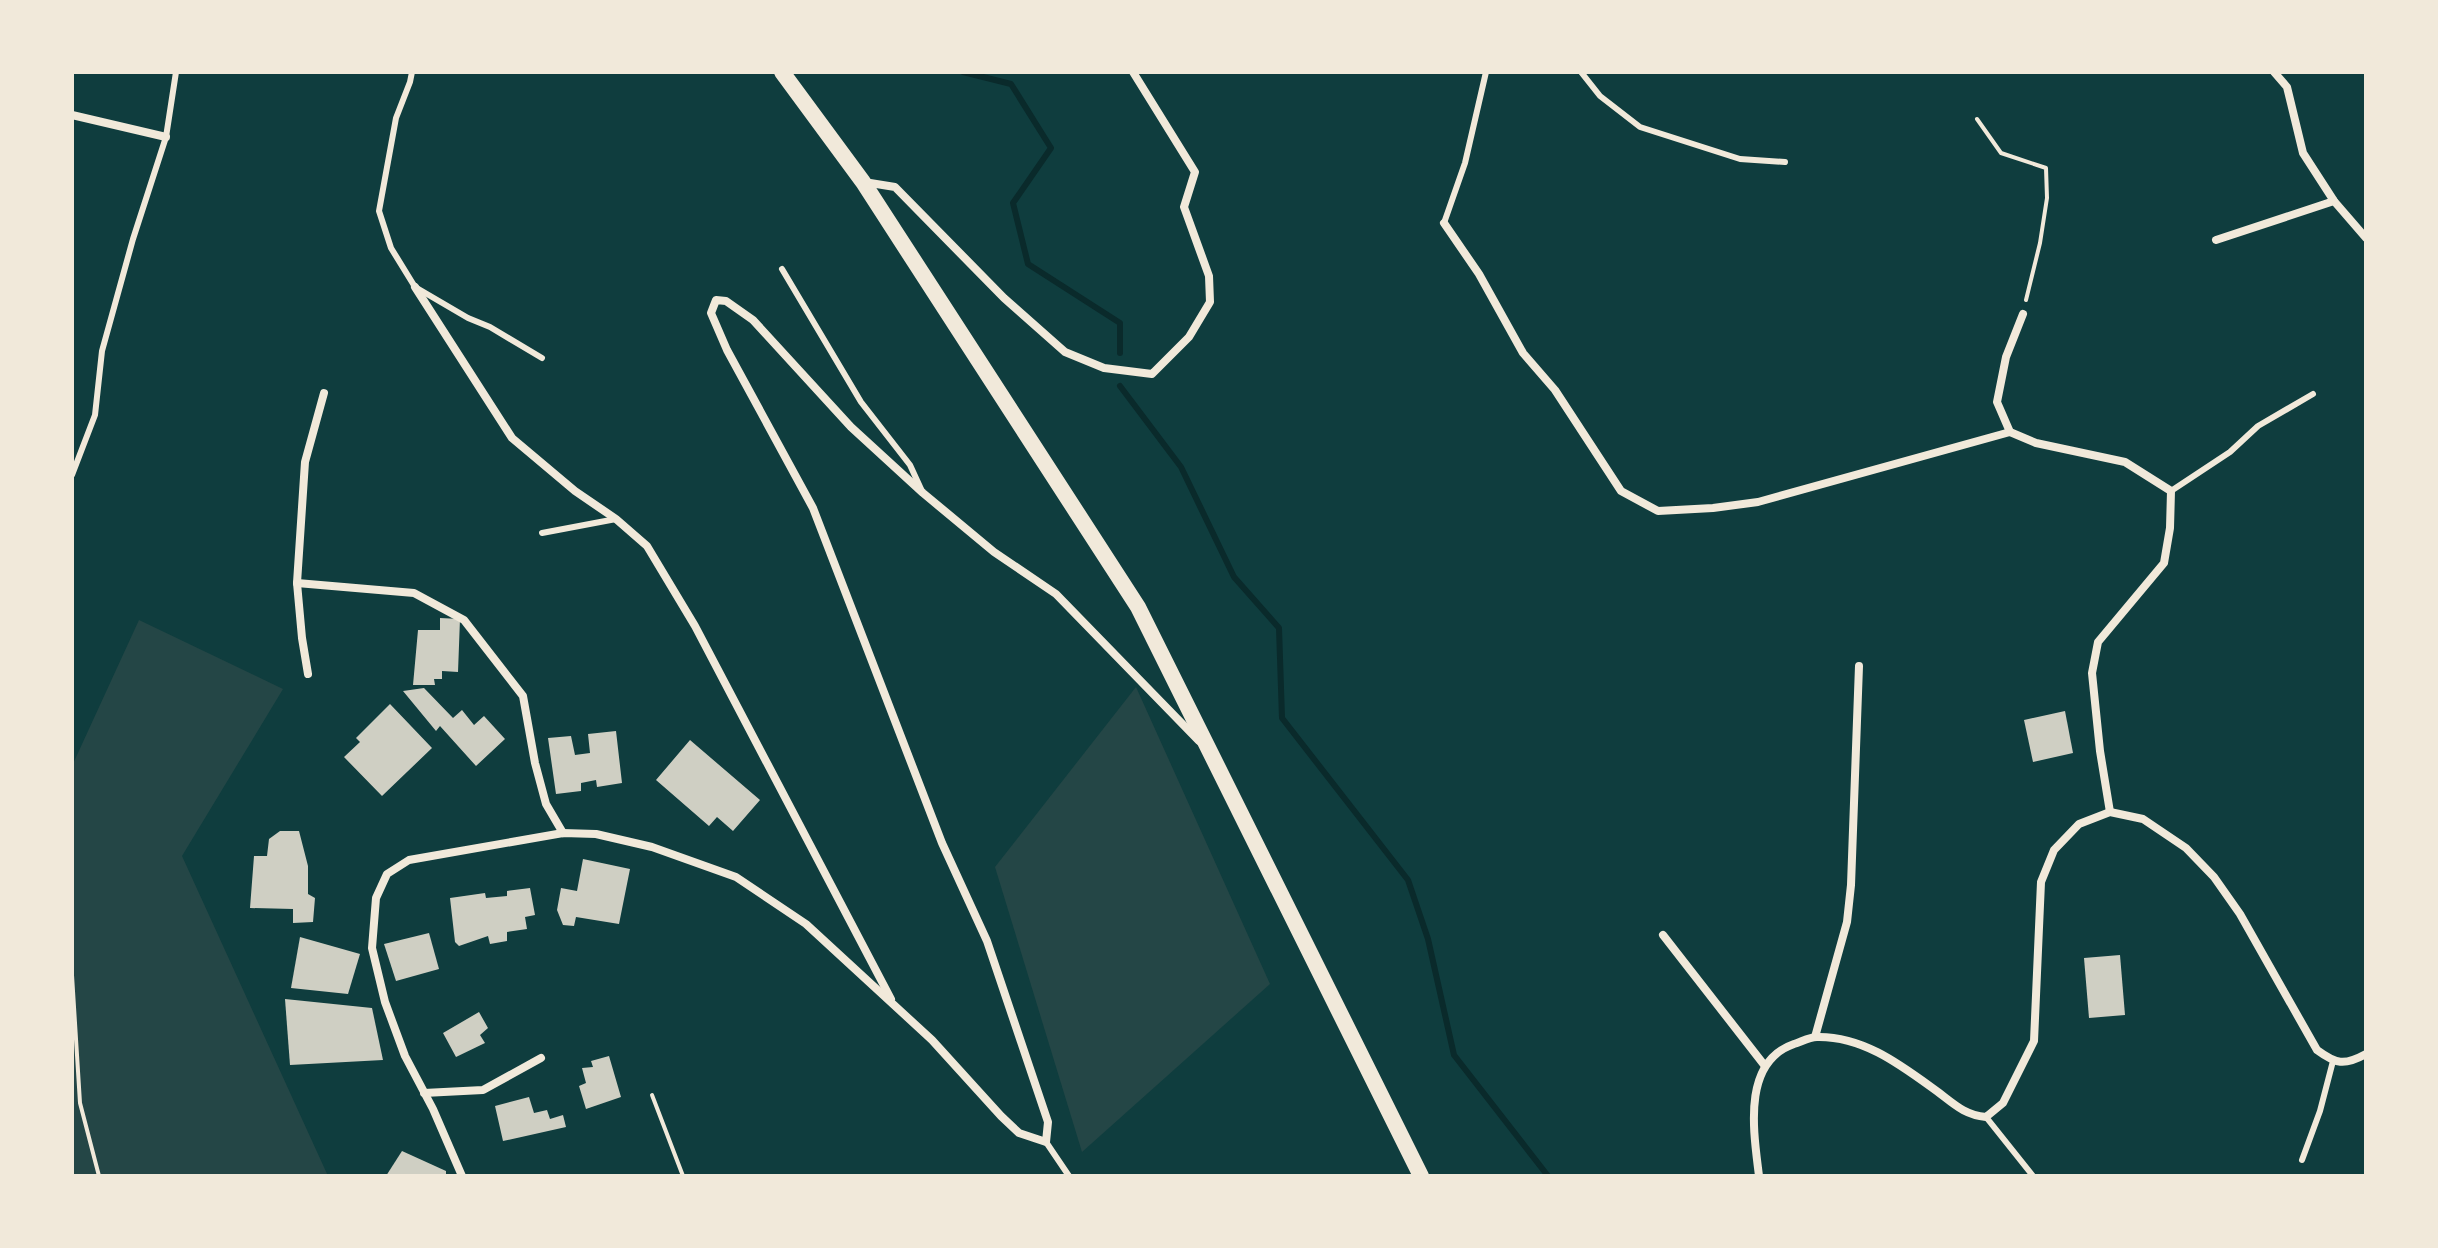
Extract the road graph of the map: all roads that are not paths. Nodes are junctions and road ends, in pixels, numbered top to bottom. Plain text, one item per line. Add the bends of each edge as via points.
1 (176, 72) edge
2 (412, 72) edge
3 (782, 72) edge
4 (1133, 72) edge
5 (1486, 72) edge
6 (1581, 72) edge
7 (2274, 72) edge
8 (72, 115) edge
9 (166, 137) junction
10 (1785, 162) dead end
11 (863, 182) junction
12 (2334, 201) junction
13 (1444, 223) joint
14 (2366, 238) edge
15 (2216, 240) dead end
16 (782, 269) dead end
17 (415, 287) junction
18 (2023, 314) road end
19 (542, 358) dead end
20 (324, 393) dead end
21 (2313, 394) dead end
22 (2010, 432) junction
23 (72, 475) edge
24 (2171, 491) junction
25 (923, 493) junction
26 (616, 519) junction
27 (542, 533) dead end
28 (297, 583) junction
29 (1859, 666) dead end
30 (308, 674) dead end
31 (1210, 753) junction
32 (2110, 812) junction
33 (563, 833) junction
34 (1663, 935) dead end
35 (895, 1007) junction
36 (1815, 1037) junction
37 (2366, 1054) edge
38 (541, 1058) dead end
39 (2333, 1061) junction
40 (1765, 1066) junction
41 (424, 1093) junction
42 (1986, 1117) junction
43 (1046, 1142) junction
44 (2302, 1160) dead end
45 (462, 1176) edge
46 (1069, 1176) edge
47 (1421, 1176) edge
48 (1759, 1176) edge
49 (2033, 1176) edge

1 - 9 lane
2 - 17 lane via 396,118 379,211 391,248
3 - 11 main road
4 - 11 street via 1195,172 1184,207 1209,276 1210,302 1189,337 1152,374 1104,368 1065,352 895,187
5 - 13 lane via 1465,163
6 - 10 lane via 1600,96 1640,127 1740,159
7 - 12 street via 2287,87 2303,153
8 - 9 street
9 - 23 lane via 102,351 95,415
11 - 31 main road via 1138,607
12 - 14 street
12 - 15 street
13 - 22 street via 1523,353 1555,390 1621,491 1658,511 1758,502
16 - 25 lane
17 - 19 lane
17 - 26 street via 512,438
18 - 22 street via 2006,357 1997,402
20 - 28 street via 305,462
21 - 24 lane via 2258,426 2230,452
22 - 24 street via 2036,443 2125,462
24 - 32 street via 2164,563 2098,642 2092,673
25 - 31 street via 994,552 1056,594
25 - 43 street via 851,427 753,320 716,300 711,313 721,337 813,508 942,843 987,941 1048,1122
26 - 27 lane
26 - 35 street via 647,546 695,626
28 - 30 street
28 - 33 street via 414,593 464,620 523,696 546,804
29 - 36 street via 1847,922
31 - 47 main road
32 - 39 street via 2143,819 2186,848 2214,877 2317,1050
32 - 42 street via 2079,824 2054,850 2041,882 2034,1041 2003,1103
33 - 35 street via 596,834 652,847 736,877 806,924
33 - 41 street via 409,860 387,874 376,898 372,948 385,1002
34 - 40 street
35 - 43 street via 1019,1133
36 - 40 street via 1785,1047
36 - 42 street via 1853,1041 1897,1062 1970,1116
37 - 39 street via 2348,1062
38 - 41 street via 483,1090
39 - 44 lane
40 - 48 street via 1753,1120
41 - 45 street
42 - 49 lane
43 - 46 lane

